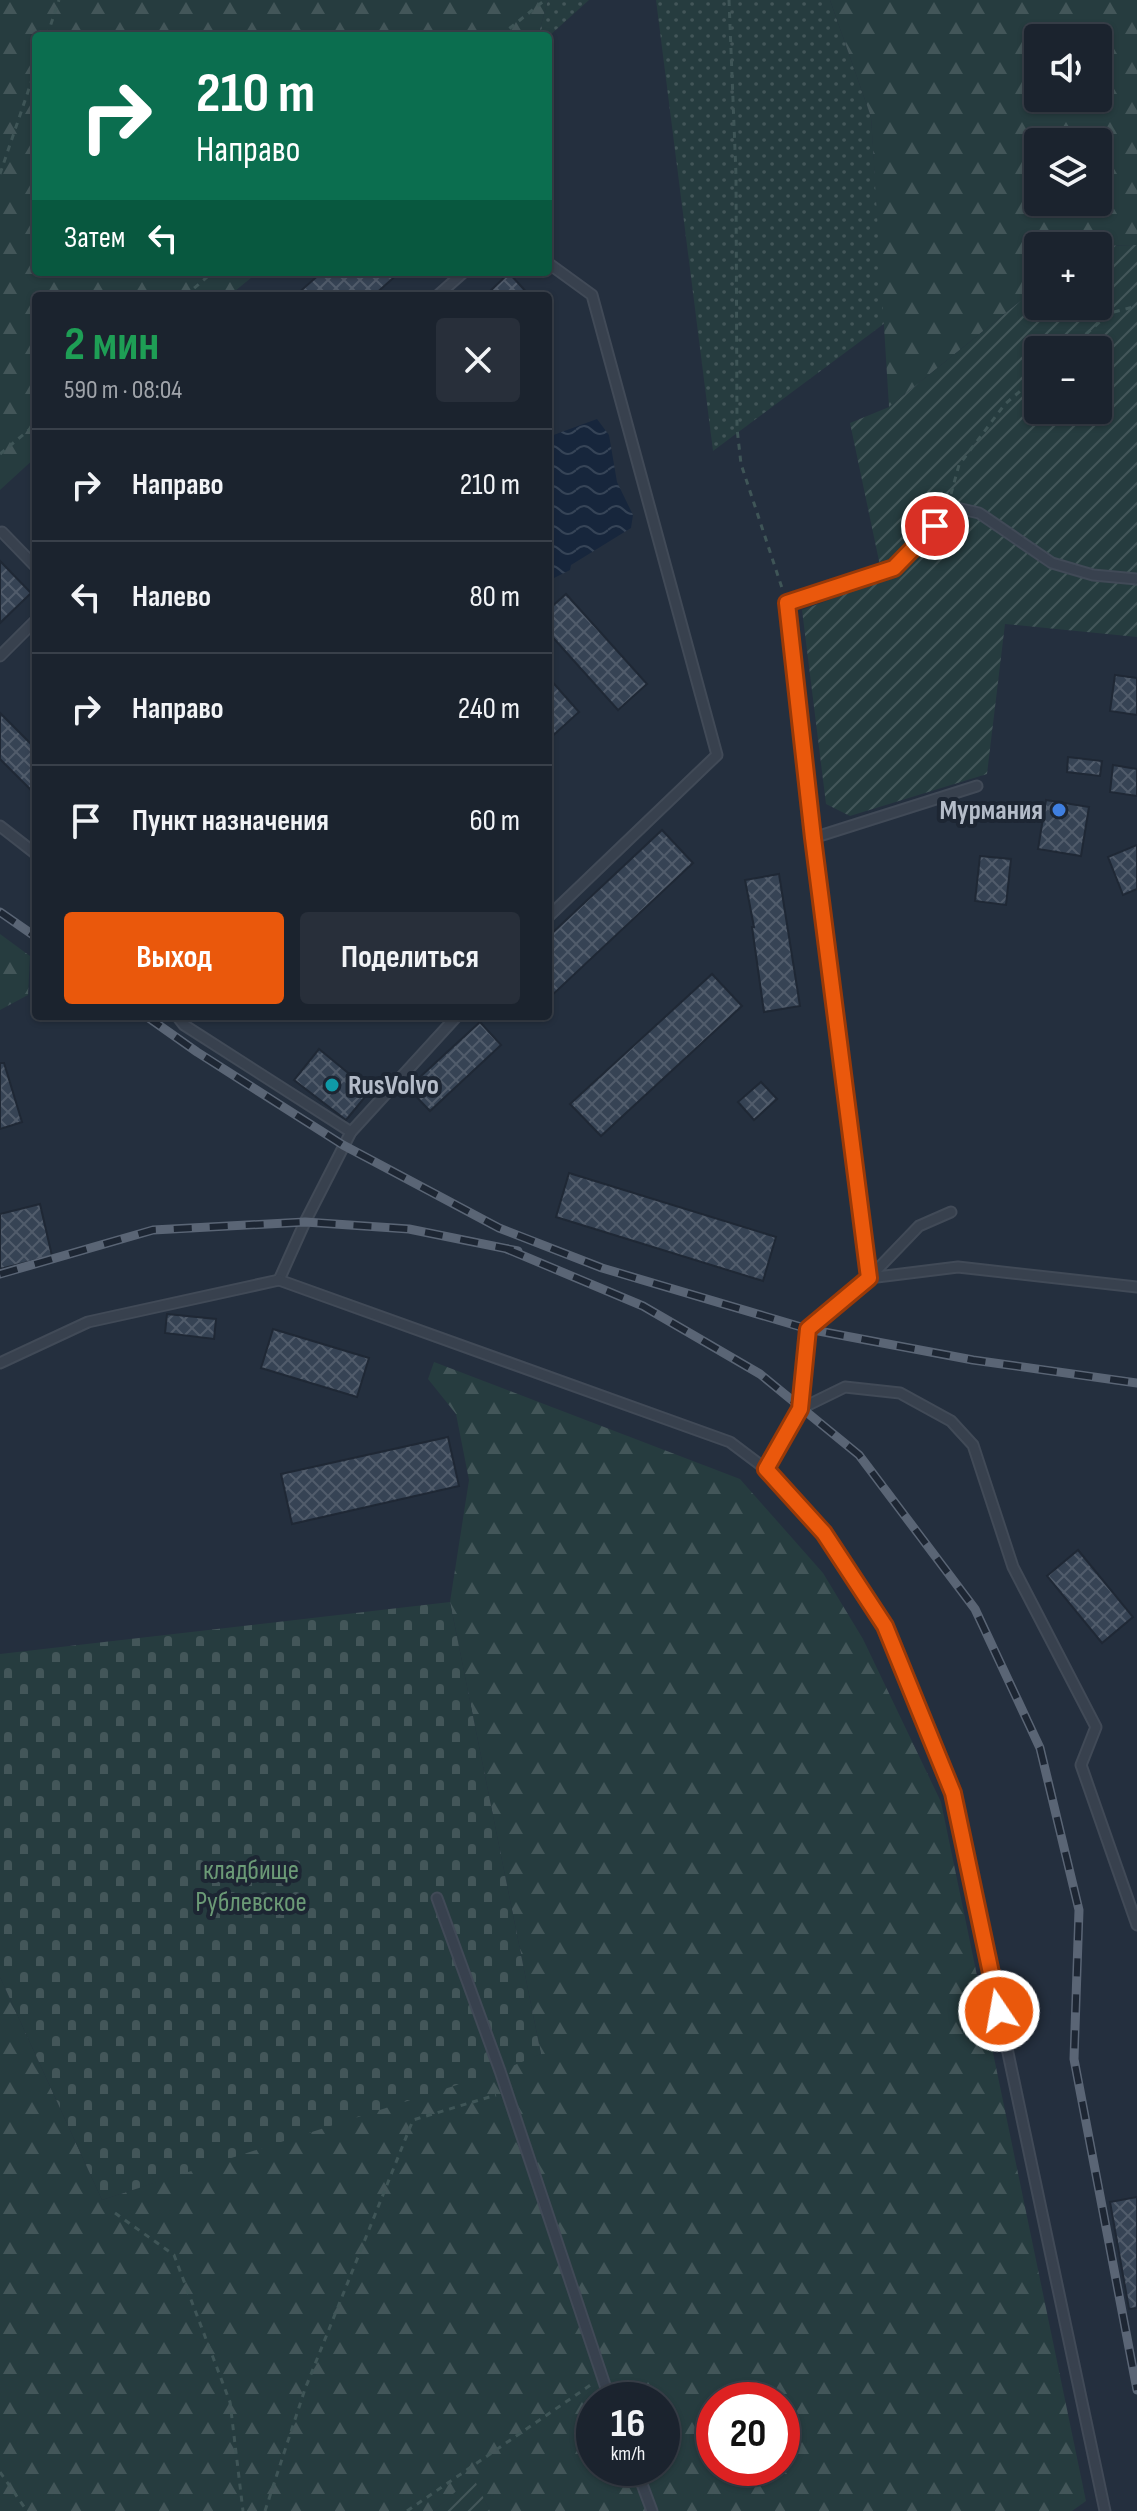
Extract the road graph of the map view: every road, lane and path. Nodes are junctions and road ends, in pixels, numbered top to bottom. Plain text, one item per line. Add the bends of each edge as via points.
1 (59, 0) edge
2 (545, 0) edge
3 (729, 0) edge
4 (48, 32) edge
5 (505, 32) edge
6 (32, 80) edge
7 (0, 174) edge
8 (552, 266) edge
9 (208, 276) edge
10 (460, 276) edge
11 (190, 292) edge
12 (442, 292) edge
13 (1137, 306) edge
14 (1084, 336) edge
15 (1024, 388) edge
16 (32, 427) edge
17 (0, 454) edge
18 (948, 506) junction
19 (2, 532) dead end
20 (32, 563) edge
21 (1137, 579) edge
22 (787, 603) junction
23 (32, 624) edge
24 (0, 656) edge
25 (977, 786) dead end
26 (0, 826) edge
27 (813, 838) junction
28 (32, 851) edge
29 (552, 913) edge
30 (180, 1020) edge
31 (453, 1020) edge
32 (351, 1132) junction
33 (951, 1212) dead end
34 (869, 1278) junction
35 (279, 1280) junction
36 (1137, 1287) edge
37 (0, 1363) edge
38 (800, 1409) junction
39 (766, 1469) junction
40 (437, 1898) dead end
41 (1137, 1925) edge
42 (507, 2091) junction
43 (115, 2213) dead end
44 (602, 2378) junction
45 (603, 2382) edge
46 (0, 2472) edge
47 (643, 2486) edge
48 (27, 2511) edge
49 (243, 2511) edge
50 (265, 2511) edge
51 (407, 2511) edge
52 (652, 2511) edge
53 (1105, 2511) edge

1 - 4 path
2 - 5 path
3 - 22 path via 737,428 741,464
6 - 7 path
8 - 29 lane via 592,295 717,755
9 - 11 path
10 - 12 lane
13 - 14 path via 1110,313
15 - 18 path via 1005,404 959,465
16 - 17 path
18 - 21 lane via 979,513 1052,563 1093,575
18 - 22 lane via 894,568
19 - 20 lane
22 - 27 lane
23 - 24 lane
25 - 27 lane
26 - 28 lane
27 - 34 lane
30 - 32 lane
31 - 32 lane
32 - 35 lane
33 - 34 lane via 919,1226
34 - 36 lane via 958,1267
34 - 38 lane via 808,1329
35 - 37 lane via 88,1322
35 - 39 lane via 730,1442
38 - 39 lane
38 - 41 lane via 845,1387 900,1393 951,1421 973,1445 1013,1567 1096,1727 1081,1765
39 - 53 lane via 824,1533 885,1626 953,1793
40 - 42 lane
42 - 44 lane
42 - 50 path via 413,2120 305,2389
43 - 49 path via 174,2255 230,2402
44 - 45 lane
44 - 51 path
46 - 48 path
47 - 52 lane

